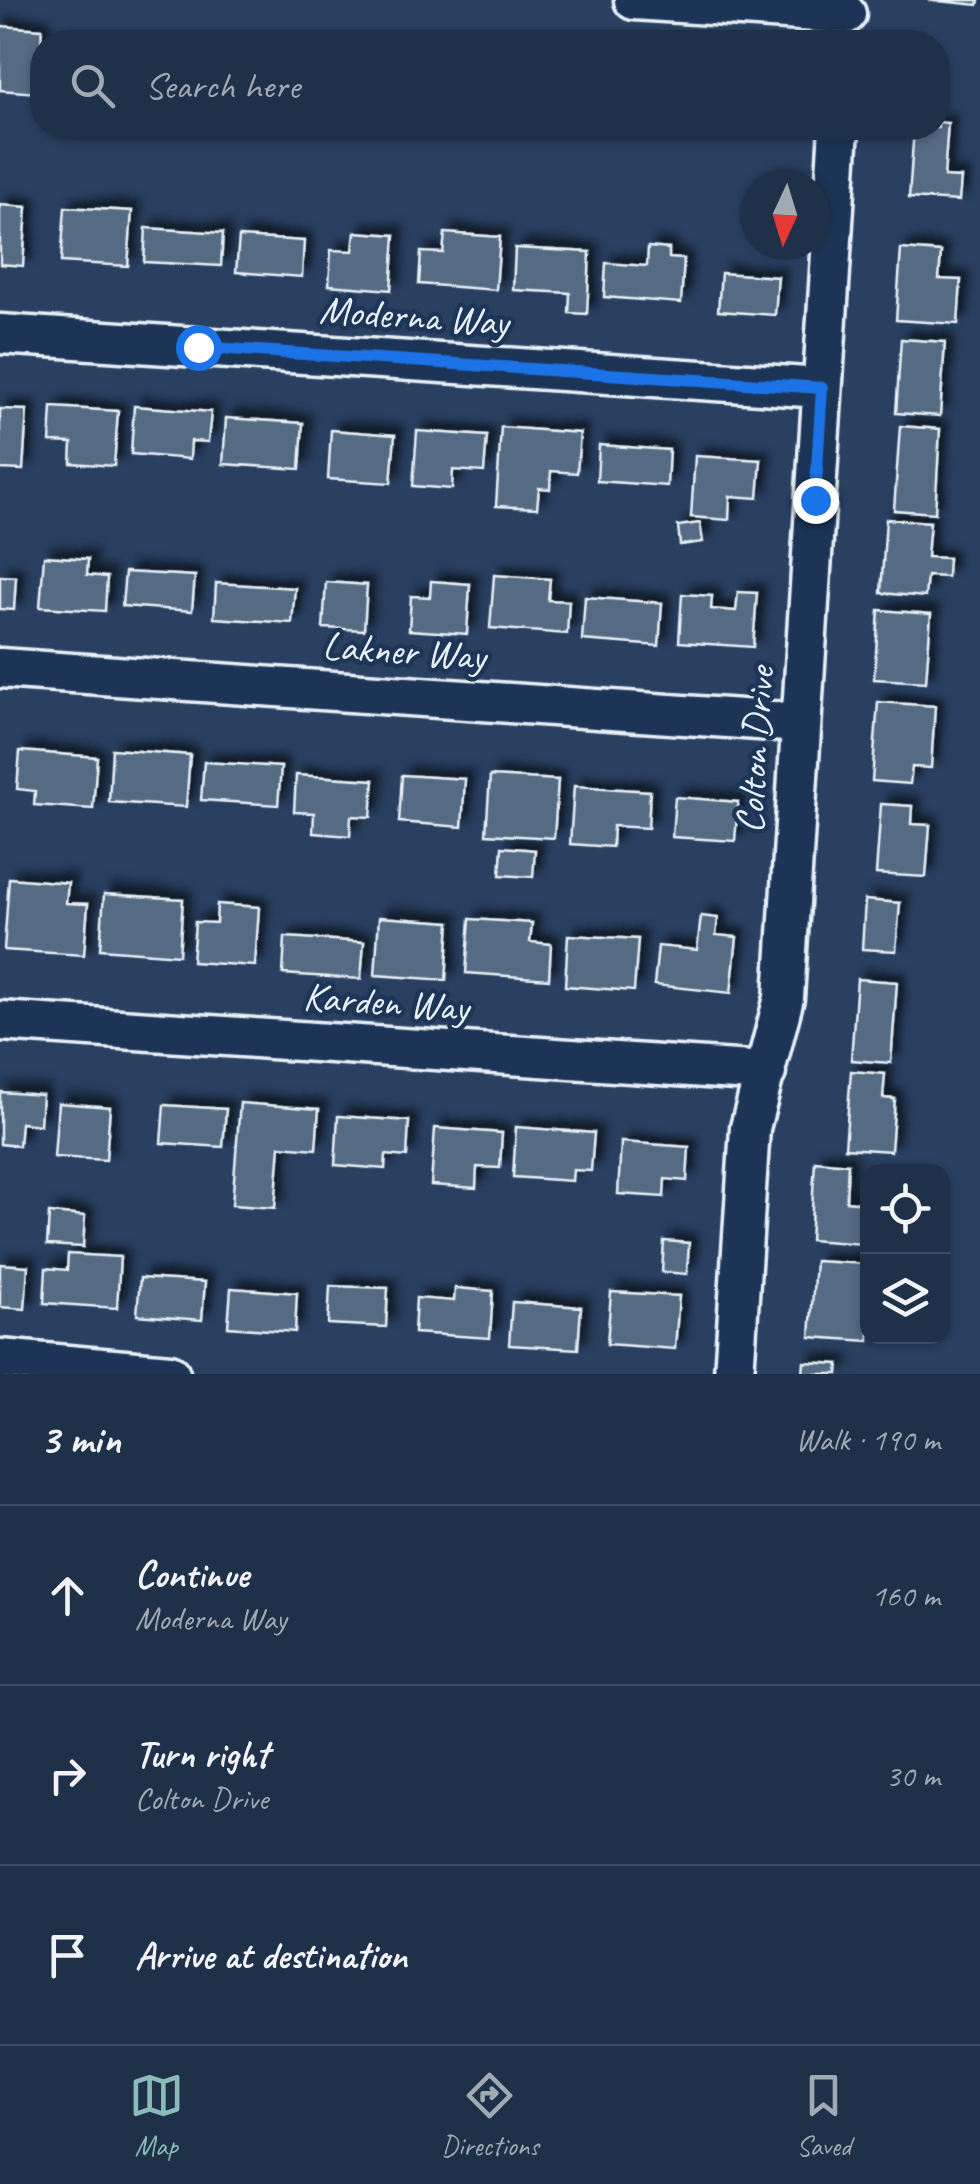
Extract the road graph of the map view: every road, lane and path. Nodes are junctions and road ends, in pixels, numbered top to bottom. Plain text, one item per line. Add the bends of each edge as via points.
1 (634, 0) edge
2 (846, 19) edge
3 (838, 140) edge
4 (0, 334) edge
5 (822, 388) junction
6 (0, 668) edge
7 (801, 724) junction
8 (0, 1021) edge
9 (766, 1072) junction
10 (0, 1359) edge
11 (170, 1374) edge
12 (734, 1374) edge

1 - 2 street
3 - 5 street, Colton Drive
4 - 5 street, Moderna Way
5 - 7 street, Colton Drive
6 - 7 street, Lakner Way
7 - 9 street, Colton Drive via 784,998
8 - 9 street, Karden Way
9 - 12 street, Colton Drive via 750,1128
10 - 11 street

